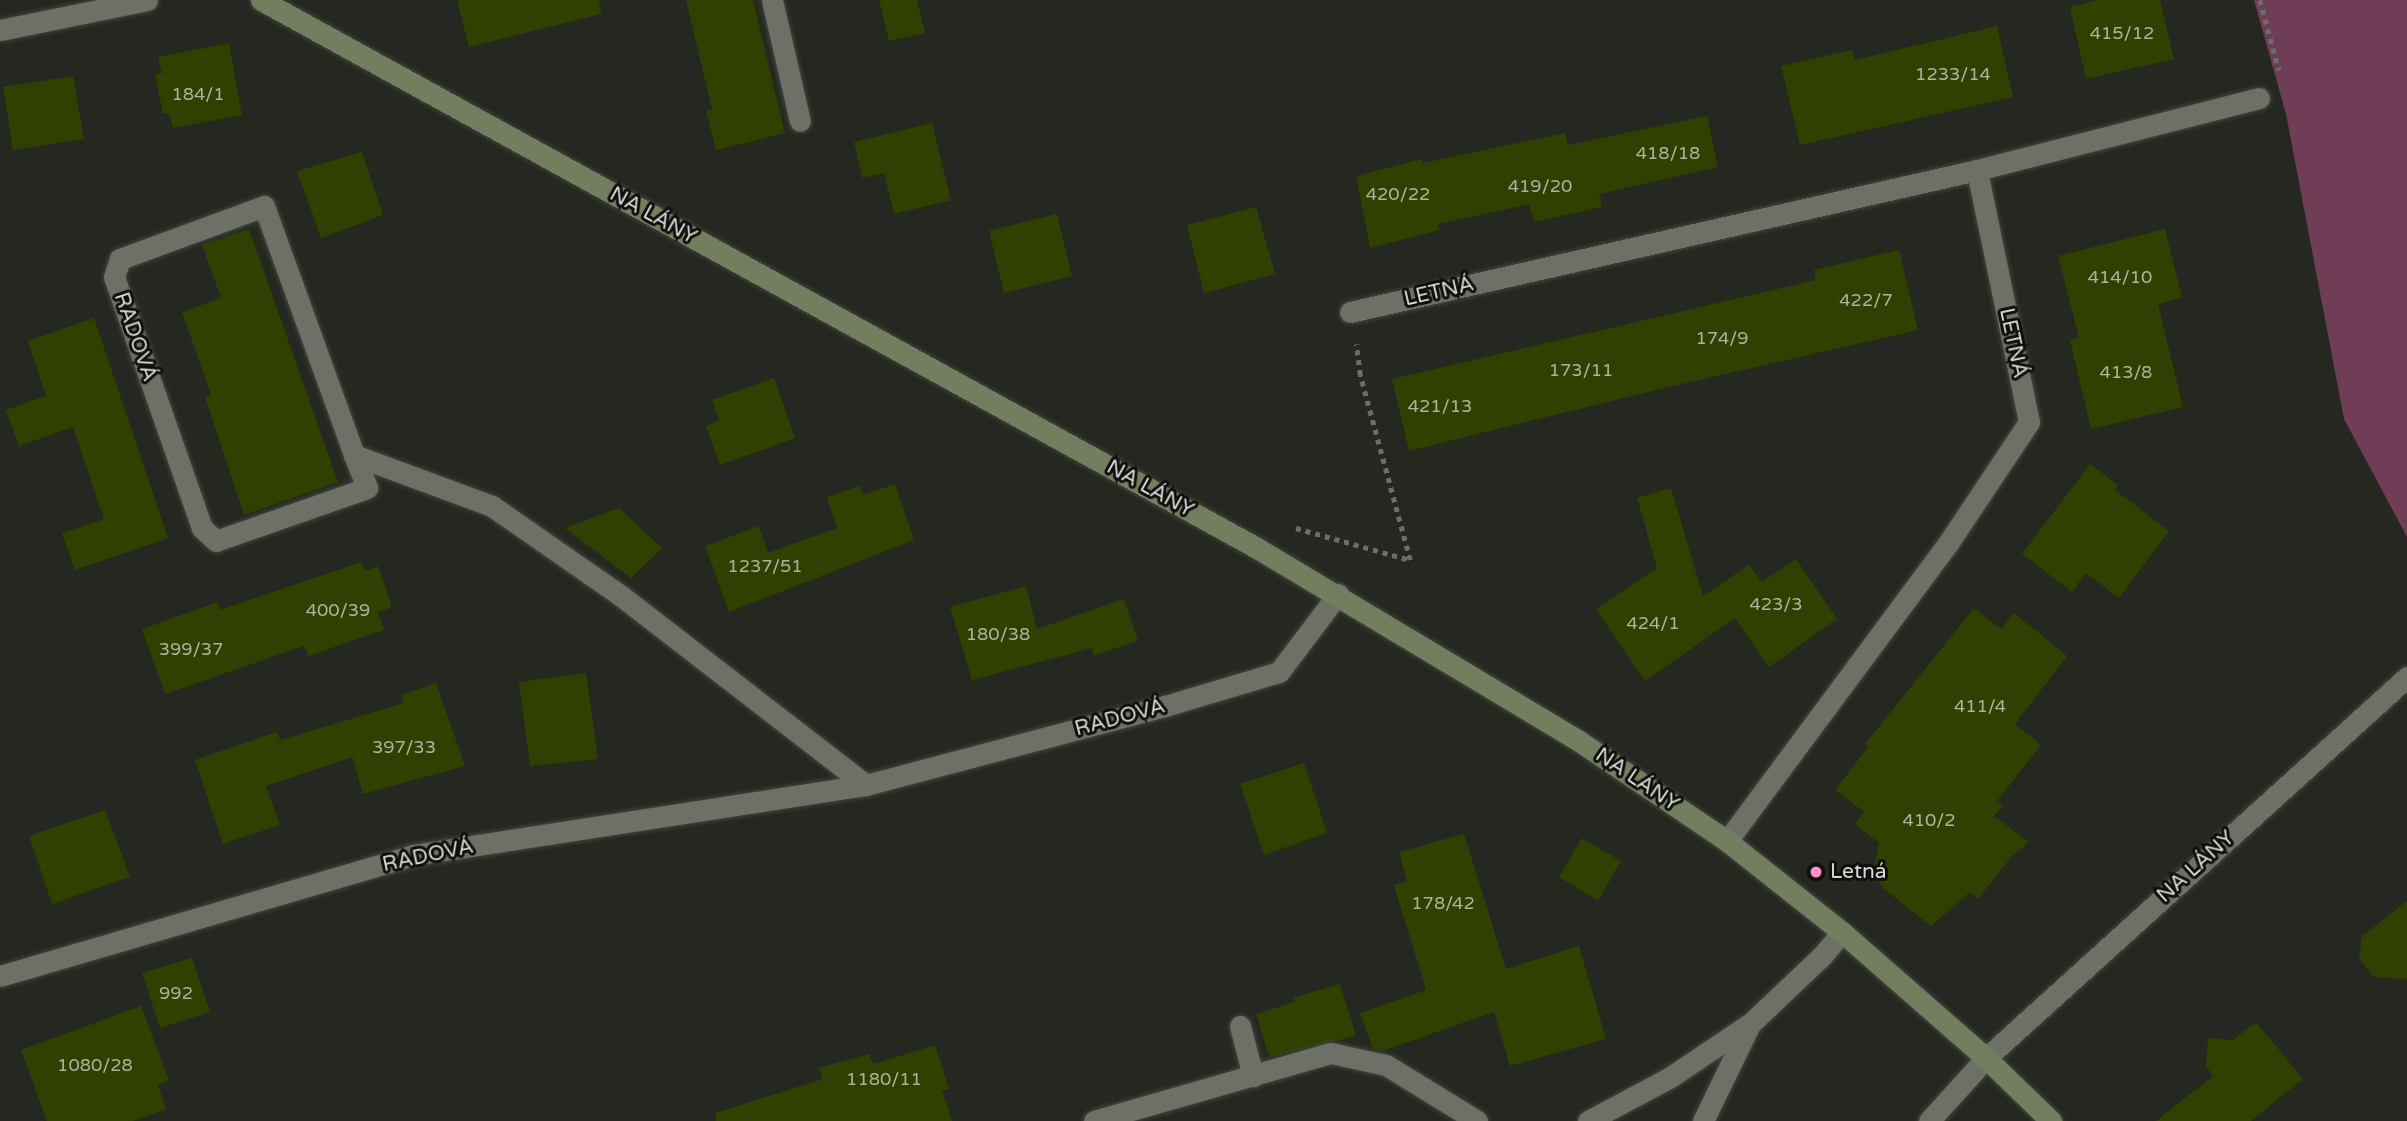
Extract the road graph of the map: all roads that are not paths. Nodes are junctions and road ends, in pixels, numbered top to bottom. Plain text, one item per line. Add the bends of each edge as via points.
1 (147, 0) edge
2 (261, 0) edge
3 (772, 0) edge
4 (0, 30) edge
5 (2259, 98) road end
6 (800, 121) dead end
7 (1977, 170) junction
8 (1350, 312) road end
9 (354, 454) junction
10 (1338, 594) junction
11 (2407, 677) edge
12 (866, 785) junction
13 (1727, 841) junction
14 (1842, 932) junction
15 (0, 976) edge
16 (1750, 1024) junction
17 (1240, 1026) dead end
18 (1986, 1058) junction
19 (1254, 1076) junction
20 (1099, 1120) edge
21 (1477, 1121) edge
22 (1588, 1121) edge
23 (1703, 1121) edge
24 (1928, 1121) edge
25 (2051, 1121) edge

1 - 4 street
2 - 10 street, NA LÁNY
3 - 6 street
5 - 7 street, LETNÁ
7 - 8 street, LETNÁ
7 - 13 street, LETNÁ via 2029,422 1947,545
9 - 9 street, RADOVÁ via 264,206 120,259 114,277 202,528 216,541 367,488
9 - 12 street via 492,506 620,594
10 - 12 street, RADOVÁ via 1279,672
10 - 13 street, NA LÁNY via 1579,741
11 - 18 street, NA LÁNY
12 - 15 street, RADOVÁ via 414,855
13 - 14 street, NA LÁNY
14 - 16 street
14 - 18 street, NA LÁNY
16 - 22 street via 1669,1078
16 - 23 street
17 - 19 street
18 - 24 street
18 - 25 street, NA LÁNY
19 - 20 street
19 - 21 street via 1331,1053 1386,1065

